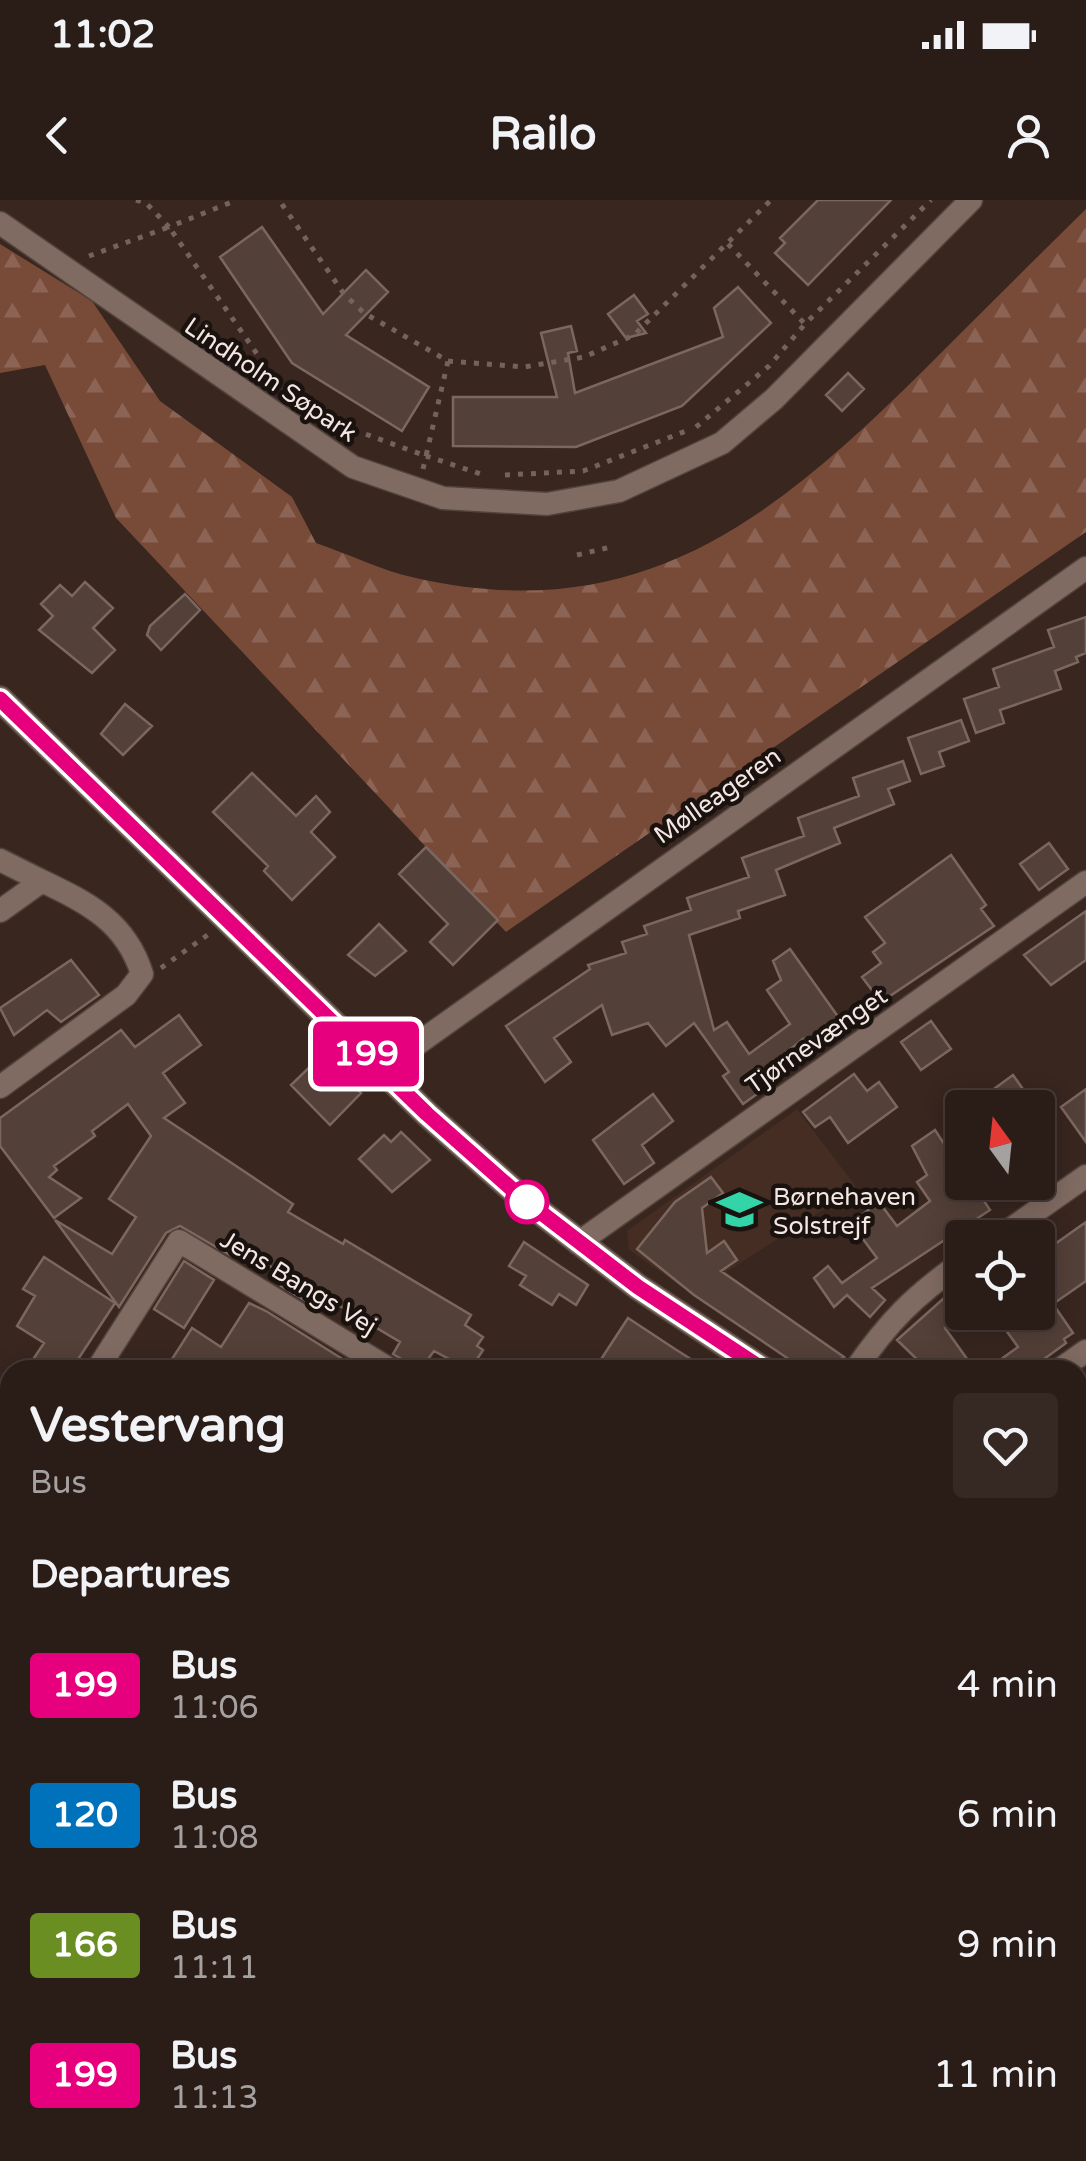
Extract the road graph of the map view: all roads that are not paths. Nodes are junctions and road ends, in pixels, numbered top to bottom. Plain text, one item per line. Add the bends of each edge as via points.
1 (971, 200) edge
2 (0, 224) edge
3 (1086, 568) edge
4 (0, 699) edge
5 (0, 860) edge
6 (42, 881) junction
7 (1086, 882) edge
8 (0, 911) edge
9 (382, 1070) junction
10 (0, 1086) edge
11 (1086, 1176) edge
12 (1024, 1220) edge
13 (578, 1243) junction
14 (945, 1274) edge
15 (103, 1360) edge
16 (375, 1360) edge
17 (749, 1360) edge
18 (862, 1360) edge

1 - 2 street, Lindholm Søpark via 722,442 619,491 547,504 418,491 324,451
3 - 9 street, Mølleageren
4 - 9 street
5 - 6 street
6 - 8 street
6 - 10 street via 90,904 119,928 142,974 126,995
7 - 13 street, Tjørnevænget
9 - 13 street
11 - 12 street
13 - 17 street
14 - 18 street via 890,1320
15 - 16 street, Jens Bangs Vej via 179,1241

